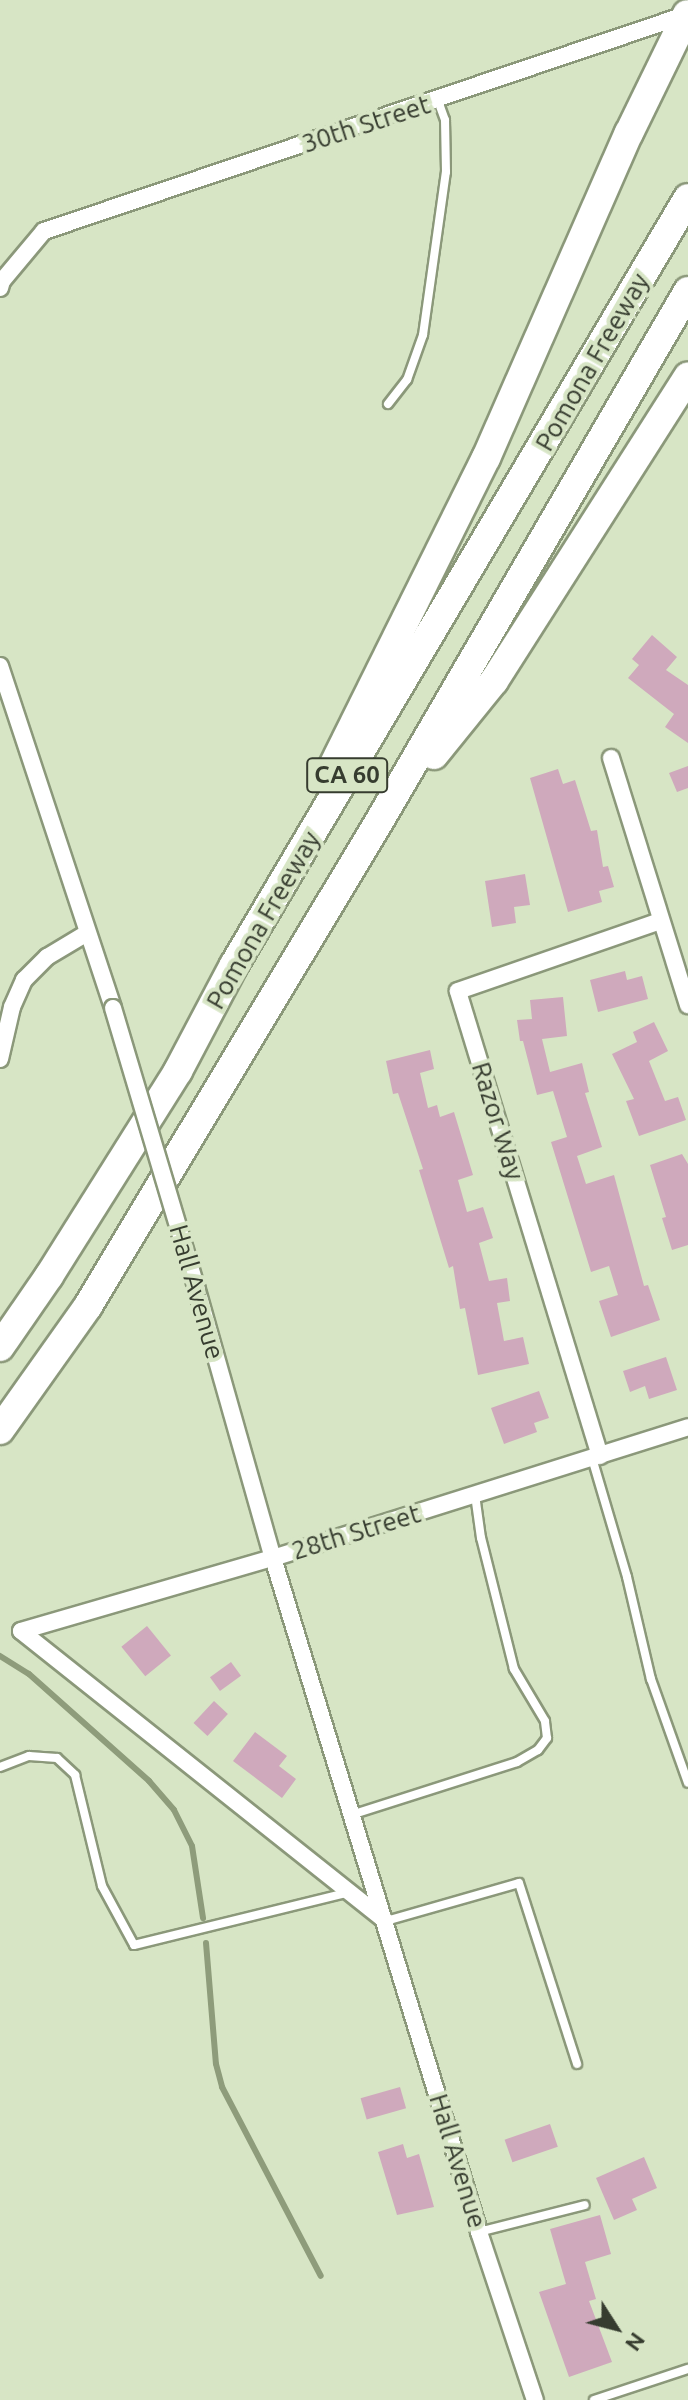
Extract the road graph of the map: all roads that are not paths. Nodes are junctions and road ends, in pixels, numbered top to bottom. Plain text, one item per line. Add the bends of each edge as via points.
1 (687, 14) edge
2 (438, 101) junction
3 (688, 198) edge
4 (0, 288) edge
5 (688, 291) edge
6 (688, 377) edge
7 (388, 404) dead end
8 (0, 666) edge
9 (611, 758) dead end
10 (380, 820) junction
11 (660, 921) junction
12 (87, 933) junction
13 (234, 965) junction
14 (688, 1005) edge
15 (0, 1059) edge
16 (0, 1347) edge
17 (688, 1427) edge
18 (0, 1430) edge
19 (596, 1457) junction
20 (475, 1495) junction
21 (273, 1558) junction
22 (0, 1767) edge
23 (688, 1783) edge
24 (351, 1815) junction
25 (350, 1892) junction
26 (386, 1921) junction
27 (577, 2064) dead end
28 (585, 2205) dead end
29 (479, 2232) junction
30 (688, 2369) edge
31 (535, 2400) edge
32 (594, 2400) edge

1 - 2 street, 30th Street
1 - 13 highway via 486,458
2 - 4 street, 30th Street via 44,231
2 - 7 lane via 445,120 446,172 423,335 407,380
3 - 13 highway, Pomona Freeway / CA 60
5 - 10 highway, Pomona Freeway / CA 60
6 - 10 highway via 494,681
8 - 12 street, Hall Avenue
9 - 11 street
10 - 18 highway, Pomona Freeway / CA 60 via 88,1306
11 - 14 street
11 - 19 street, Razor Way via 458,991
12 - 15 street via 47,957 24,980
12 - 21 street, Hall Avenue, bridge
13 - 16 highway, Pomona Freeway / CA 60 via 178,1071
17 - 19 street, 28th Street
19 - 20 street, 28th Street
19 - 23 lane via 651,1679
20 - 21 street, 28th Street
20 - 24 lane via 514,1669 545,1721 547,1738 517,1762
21 - 24 street, Hall Avenue
21 - 25 street, 28th Street via 21,1631
22 - 25 lane via 29,1756 57,1758 75,1775 102,1886 134,1945
24 - 26 street, Hall Avenue
25 - 26 street
26 - 27 lane via 519,1883
26 - 29 street, Hall Avenue
28 - 29 lane
29 - 31 street, Hall Avenue
30 - 32 lane

